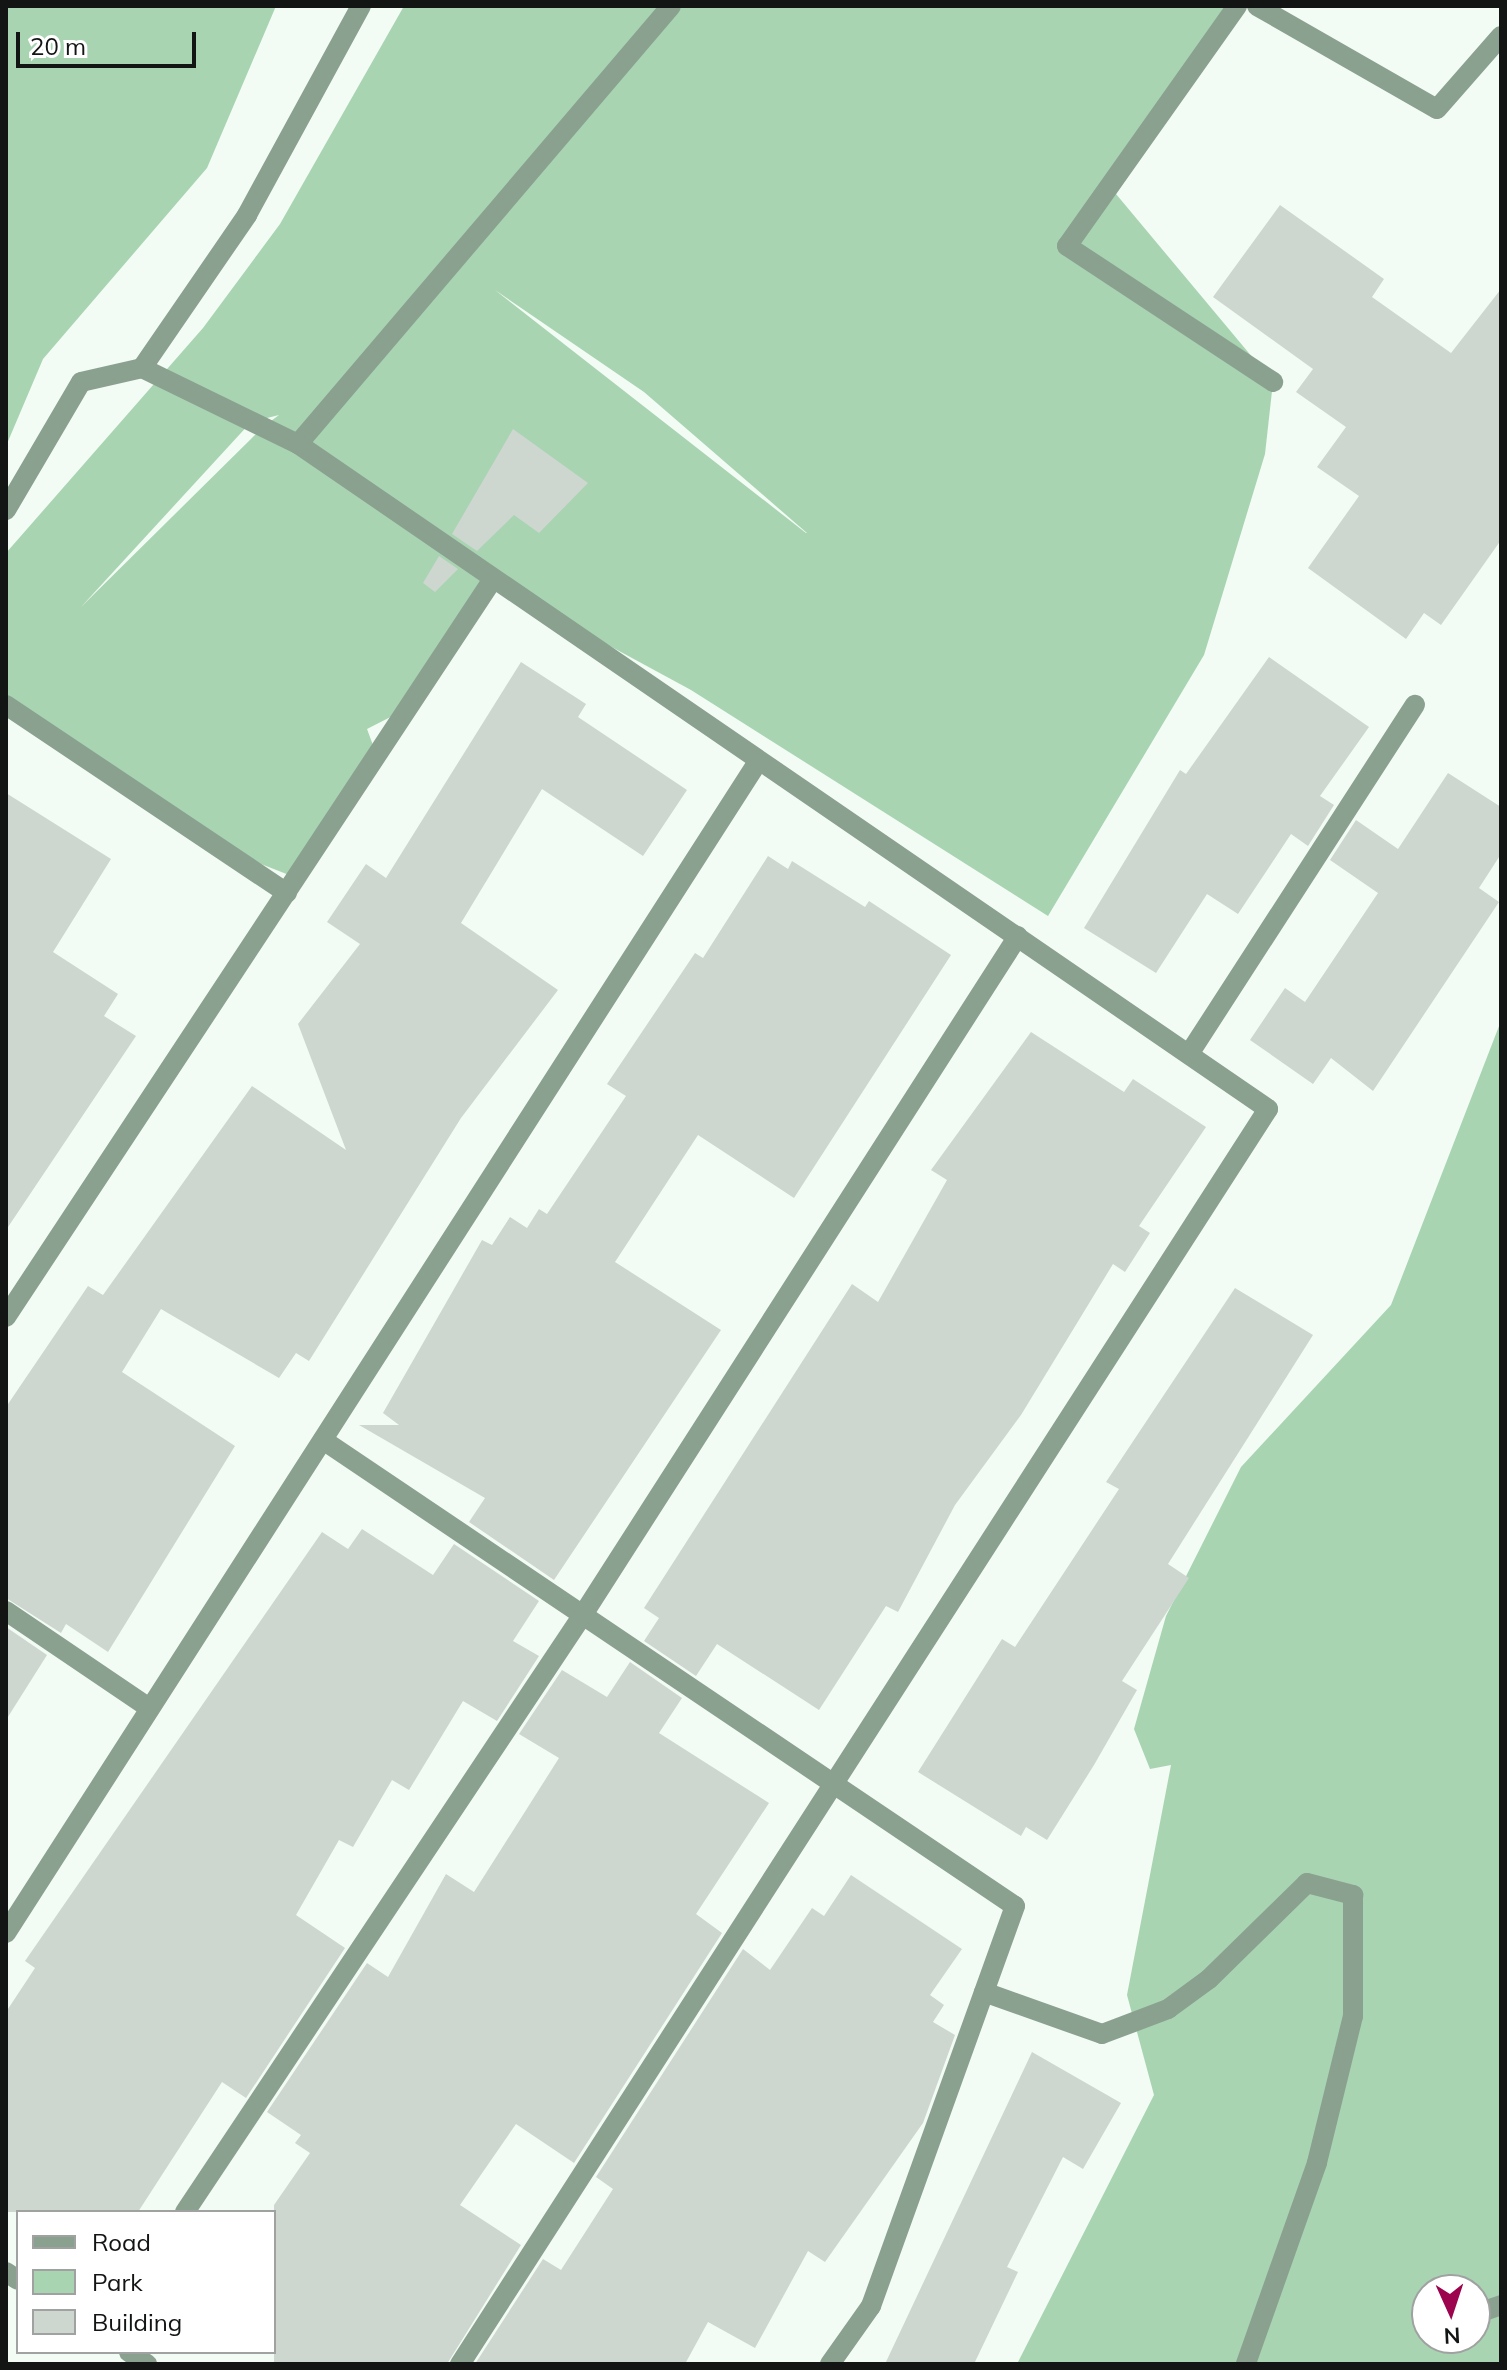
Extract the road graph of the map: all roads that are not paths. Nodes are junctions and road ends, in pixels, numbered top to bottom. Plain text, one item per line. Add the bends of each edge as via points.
1 (361, 6) edge
2 (671, 6) edge
3 (1237, 6) edge
4 (1257, 6) edge
5 (1501, 36) edge
6 (142, 368) junction
7 (1273, 382) dead end
8 (298, 444) junction
9 (6, 510) edge
10 (491, 582) junction
11 (6, 705) edge
12 (1415, 705) dead end
13 (757, 763) junction
14 (287, 893) junction
15 (1018, 936) junction
16 (1189, 1054) junction
17 (6, 1317) edge
18 (323, 1440) junction
19 (6, 1611) edge
20 (584, 1613) junction
21 (149, 1708) junction
22 (839, 1782) junction
23 (6, 1933) edge
24 (984, 1992) junction
25 (186, 2210) edge
26 (460, 2364) edge
27 (830, 2364) edge
28 (1246, 2364) edge

1 - 6 street via 247,215
2 - 8 street
3 - 7 street via 1067,246
4 - 5 street via 1437,109
6 - 8 street
6 - 9 street via 81,382
8 - 10 street
10 - 13 street
10 - 14 street
11 - 14 street
12 - 16 street
13 - 15 street
13 - 18 street
14 - 17 street
15 - 16 street
15 - 20 street
16 - 22 street via 1268,1109
18 - 20 street
18 - 21 street
19 - 21 street
20 - 22 street
20 - 25 street
21 - 23 street
22 - 24 street via 1015,1906
22 - 26 street
24 - 27 street via 871,2306
24 - 28 street via 1102,2034 1168,2009 1199,1987 1307,1883 1353,1895 1353,2016 1313,2177

